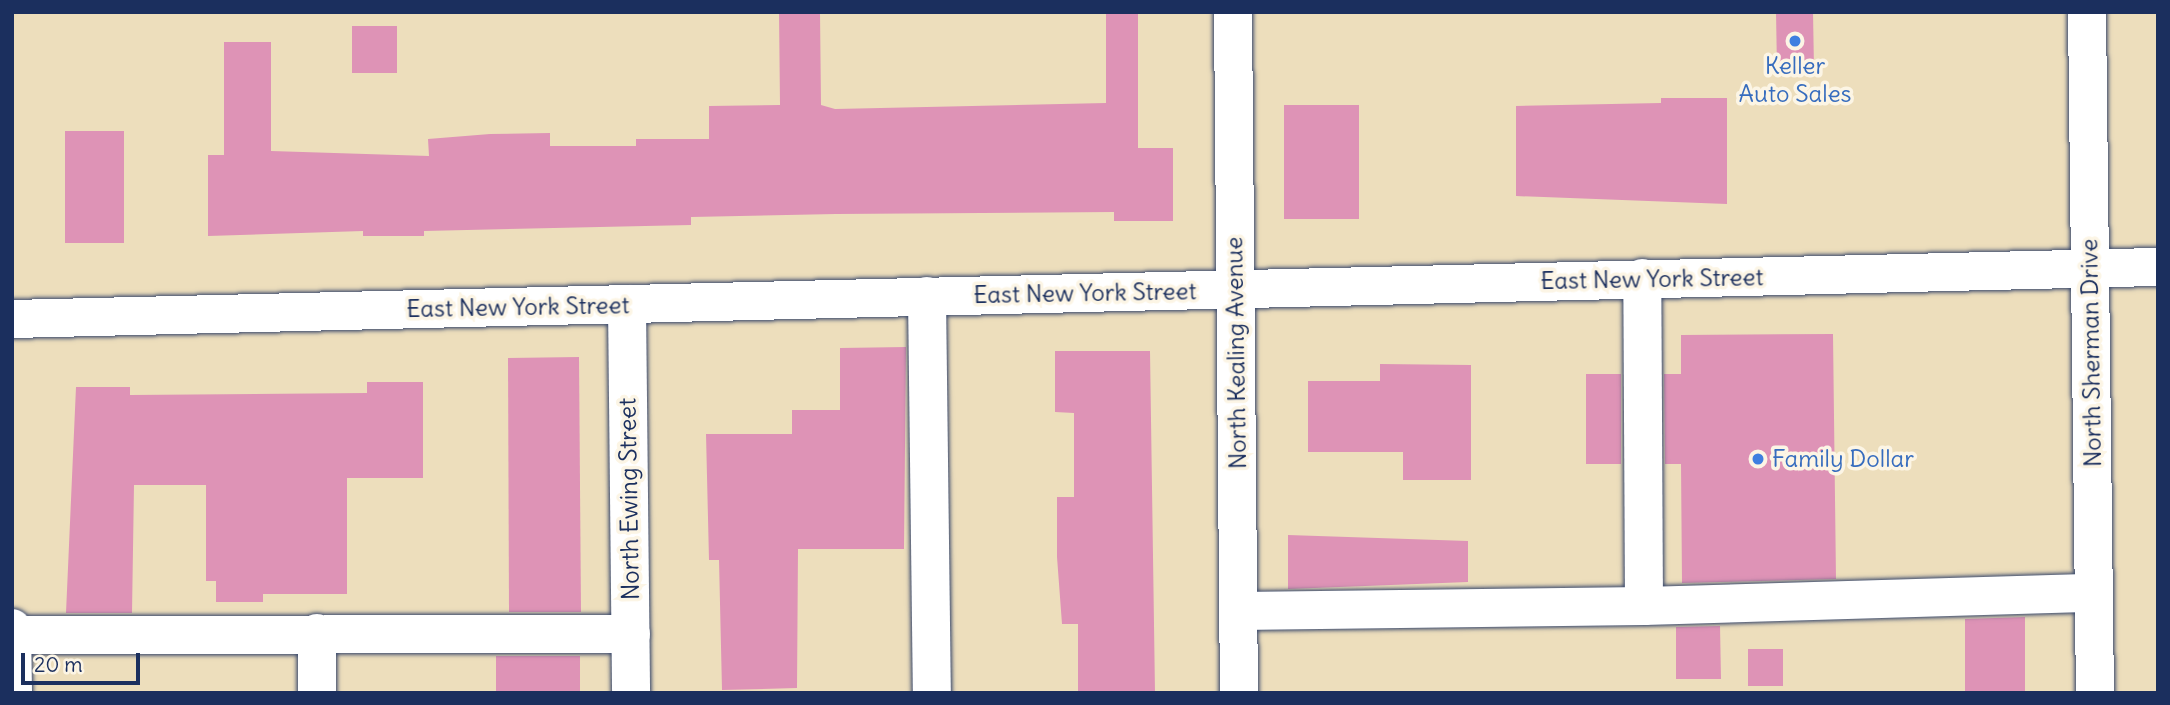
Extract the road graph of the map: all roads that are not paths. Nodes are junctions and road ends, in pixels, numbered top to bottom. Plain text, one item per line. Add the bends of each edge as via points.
1 (1233, 12) edge
2 (2087, 12) edge
3 (2158, 267) edge
4 (2090, 268) junction
5 (1642, 278) junction
6 (1235, 289) junction
7 (927, 296) junction
8 (626, 304) junction
9 (12, 319) edge
10 (2094, 593) junction
11 (1644, 606) junction
12 (1239, 611) junction
13 (12, 628) edge
14 (317, 633) junction
15 (631, 634) junction
16 (12, 635) edge
17 (13, 693) edge
18 (317, 693) edge
19 (631, 693) edge
20 (932, 693) edge
21 (1239, 693) edge
22 (2095, 693) edge

1 - 6 main road, North Kealing Avenue
2 - 4 main road, North Sherman Drive
3 - 4 main road, East New York Street
4 - 5 main road, East New York Street
4 - 10 main road, North Sherman Drive
5 - 6 main road, East New York Street
5 - 11 main road
6 - 7 main road, East New York Street
6 - 12 main road, North Kealing Avenue
7 - 8 main road, East New York Street
7 - 20 main road
8 - 9 main road, East New York Street
8 - 15 main road, North Ewing Street
10 - 11 main road
10 - 22 main road, North Sherman Drive
11 - 12 main road
12 - 21 main road, North Kealing Avenue
13 - 16 main road
14 - 15 main road
14 - 16 main road
14 - 18 main road
15 - 19 main road, North Ewing Street
16 - 17 main road

